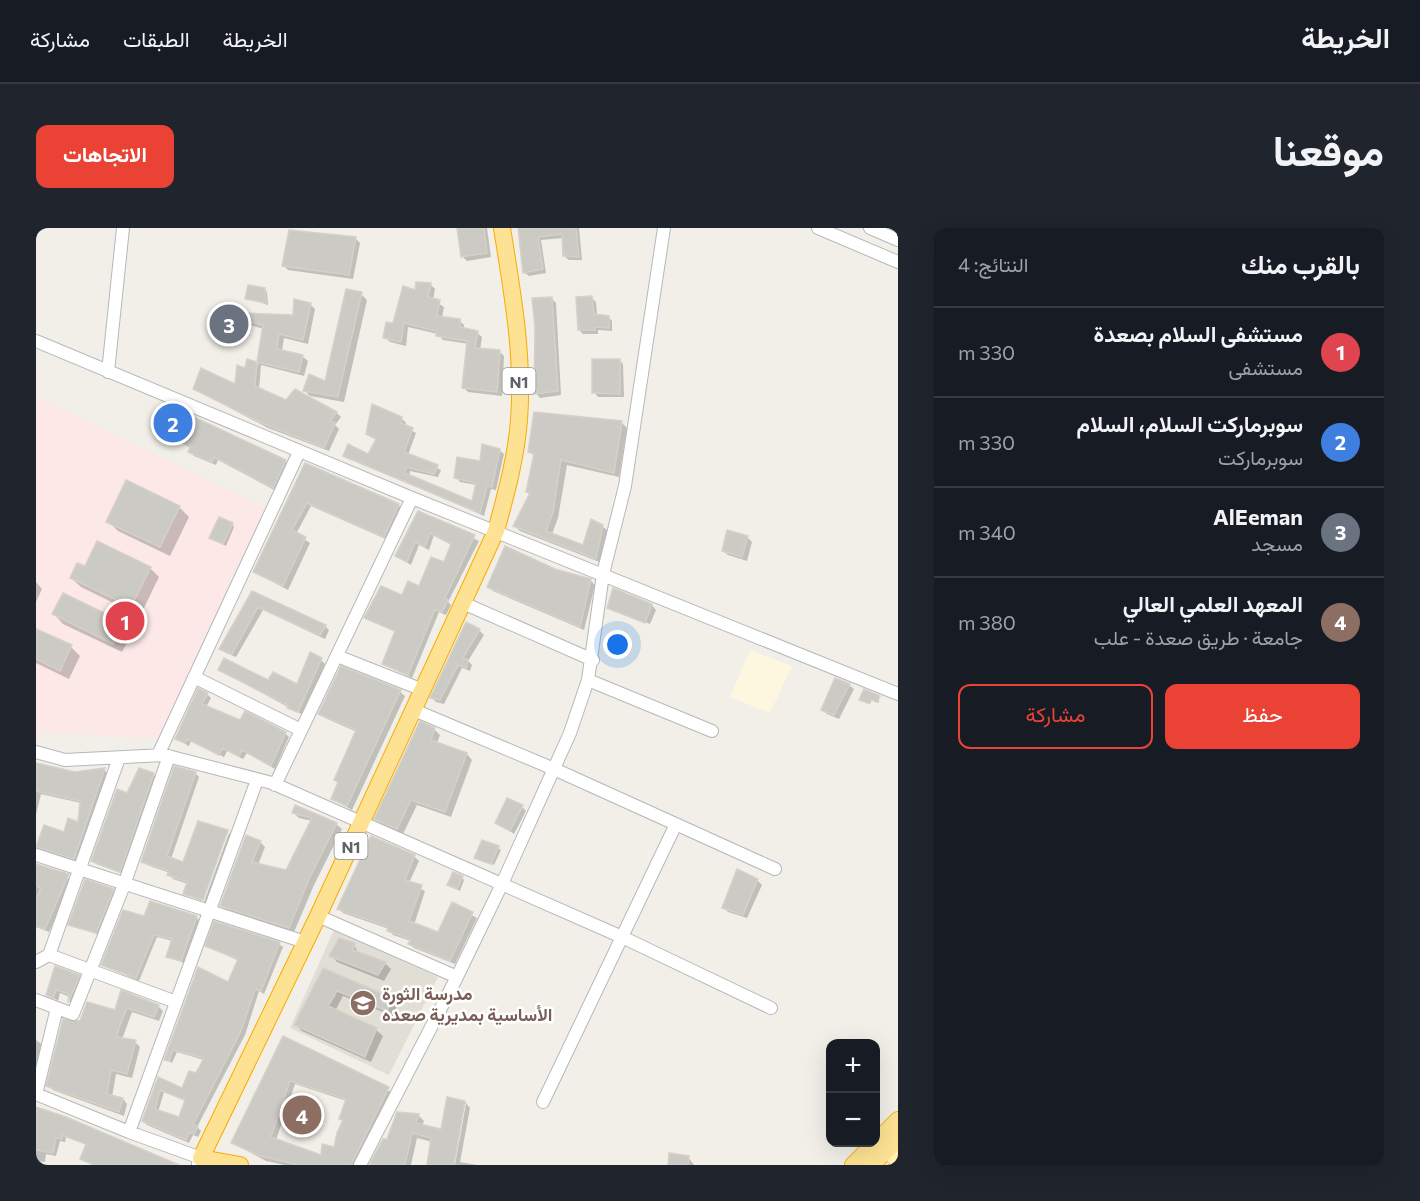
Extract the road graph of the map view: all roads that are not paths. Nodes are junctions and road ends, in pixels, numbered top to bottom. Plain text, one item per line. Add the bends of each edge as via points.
1 (123, 228) edge
2 (502, 228) edge
3 (664, 228) edge
4 (818, 228) edge
5 (870, 228) edge
6 (898, 240) edge
7 (898, 262) edge
8 (36, 341) edge
9 (108, 372) junction
10 (299, 452) junction
11 (412, 498) junction
12 (496, 531) junction
13 (603, 574) junction
14 (464, 603) junction
15 (337, 656) junction
16 (593, 660) junction
17 (194, 677) junction
18 (588, 680) junction
19 (423, 690) junction
20 (898, 694) edge
21 (414, 710) junction
22 (301, 730) junction
23 (712, 731) dead end
24 (36, 753) edge
25 (163, 756) junction
26 (119, 758) junction
27 (554, 769) junction
28 (257, 780) junction
29 (275, 785) junction
30 (361, 823) junction
31 (676, 824) junction
32 (36, 855) edge
33 (775, 869) dead end
34 (79, 870) junction
35 (502, 884) junction
36 (124, 885) junction
37 (210, 910) junction
38 (318, 916) junction
39 (622, 938) junction
40 (305, 942) junction
41 (49, 955) junction
42 (36, 962) edge
43 (90, 970) junction
44 (457, 977) junction
45 (36, 1000) edge
46 (176, 1002) junction
47 (57, 1008) junction
48 (771, 1008) dead end
49 (543, 1102) dead end
50 (898, 1120) edge
51 (129, 1132) junction
52 (203, 1163) edge
53 (240, 1165) edge
54 (360, 1165) edge
55 (853, 1165) edge

1 - 9 street
2 - 12 highway, N1 via 519,347 520,419 512,471
3 - 13 street via 625,486
4 - 7 street
5 - 6 street
8 - 9 street
9 - 10 street
10 - 11 street
10 - 17 street
11 - 12 street
11 - 15 street
12 - 13 street
12 - 14 highway, N1
13 - 16 street
13 - 20 street
14 - 16 street
14 - 19 highway, N1
15 - 19 street
15 - 22 street
16 - 18 street
17 - 22 street
17 - 25 street
18 - 23 street
18 - 27 street
19 - 21 highway, N1
21 - 27 street
21 - 30 highway, N1
22 - 29 street
24 - 26 street via 65,760
25 - 26 street
25 - 28 street
25 - 36 street
26 - 34 street
27 - 31 street
27 - 35 street
28 - 29 street
28 - 37 street
29 - 30 street
30 - 35 street
30 - 38 highway, N1
31 - 33 street
31 - 39 street
32 - 34 street
34 - 36 street
34 - 41 street
35 - 39 street
35 - 44 street
36 - 37 street
36 - 43 street
37 - 40 street
37 - 46 street
38 - 40 highway, N1
38 - 44 street
39 - 48 street
39 - 49 street
40 - 52 highway, N1
41 - 42 street
41 - 43 street
43 - 46 street
43 - 47 street via 73,1014
44 - 54 street
45 - 47 street
46 - 51 street
47 - 51 street via 36,1094
50 - 55 highway
51 - 52 street
52 - 53 highway

